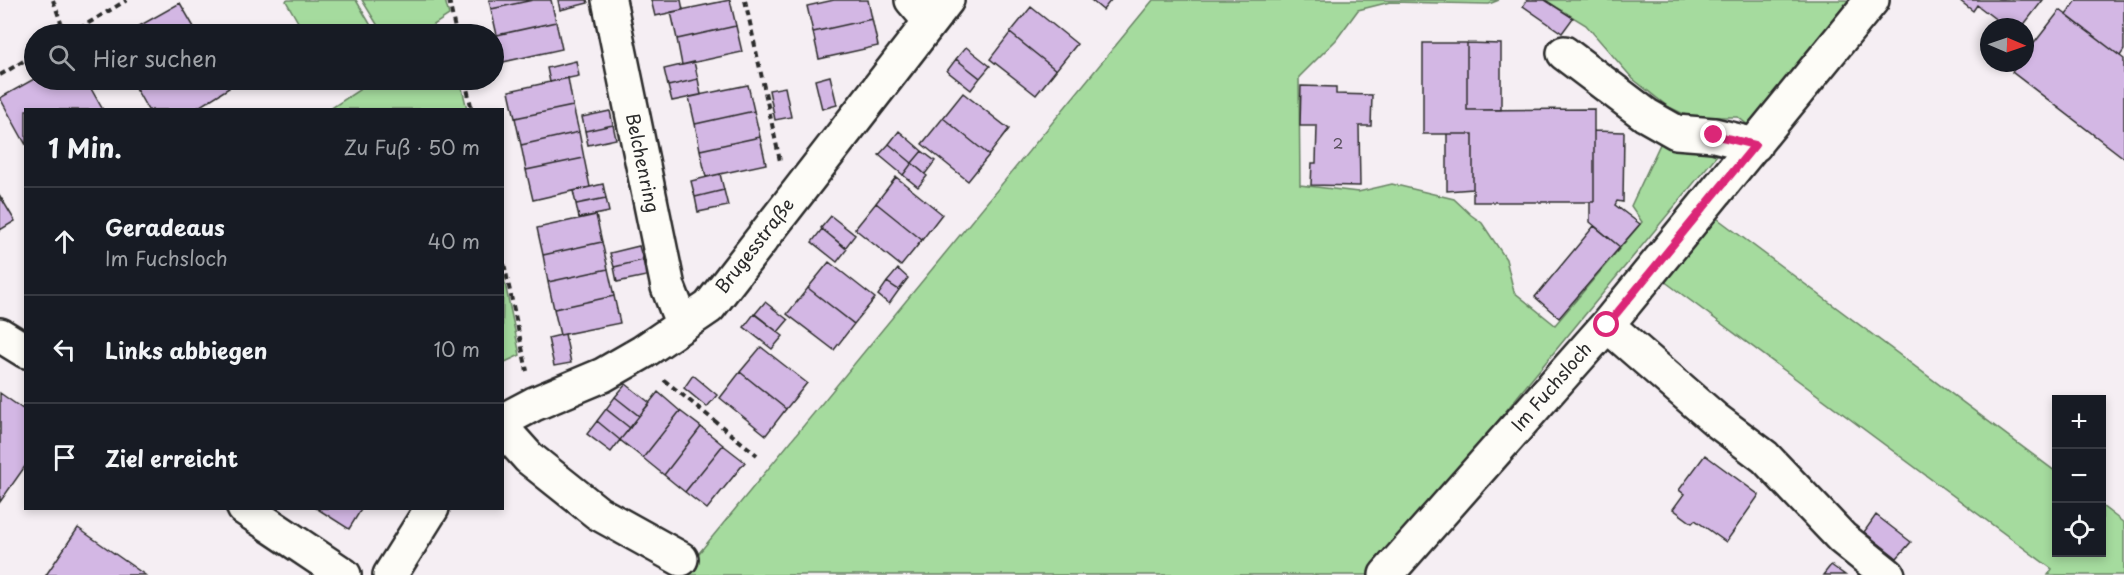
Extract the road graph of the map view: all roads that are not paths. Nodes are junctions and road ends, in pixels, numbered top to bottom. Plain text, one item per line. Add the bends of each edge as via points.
1 (609, 0) edge
2 (1872, 0) edge
3 (929, 7) edge
4 (1564, 53) dead end
5 (1755, 145) junction
6 (682, 325) junction
7 (1607, 325) junction
8 (0, 335) edge
9 (24, 350) edge
10 (504, 420) edge
11 (504, 430) edge
12 (247, 510) edge
13 (431, 510) edge
14 (681, 559) dead end
15 (344, 575) edge
16 (390, 575) edge
17 (1386, 575) edge
18 (1888, 575) edge

1 - 6 street, Belchenring via 668,287
2 - 5 street, Im Fuchsloch
3 - 6 street, Brugesstraße via 800,188 709,306
4 - 5 street via 1646,115 1676,132 1714,135
5 - 7 street, Im Fuchsloch
6 - 10 street, Brugesstraße via 603,375
7 - 17 street, Im Fuchsloch
7 - 18 street via 1716,420 1765,457 1842,538
8 - 9 street
11 - 14 street via 530,458 598,513
12 - 15 street
13 - 16 street

